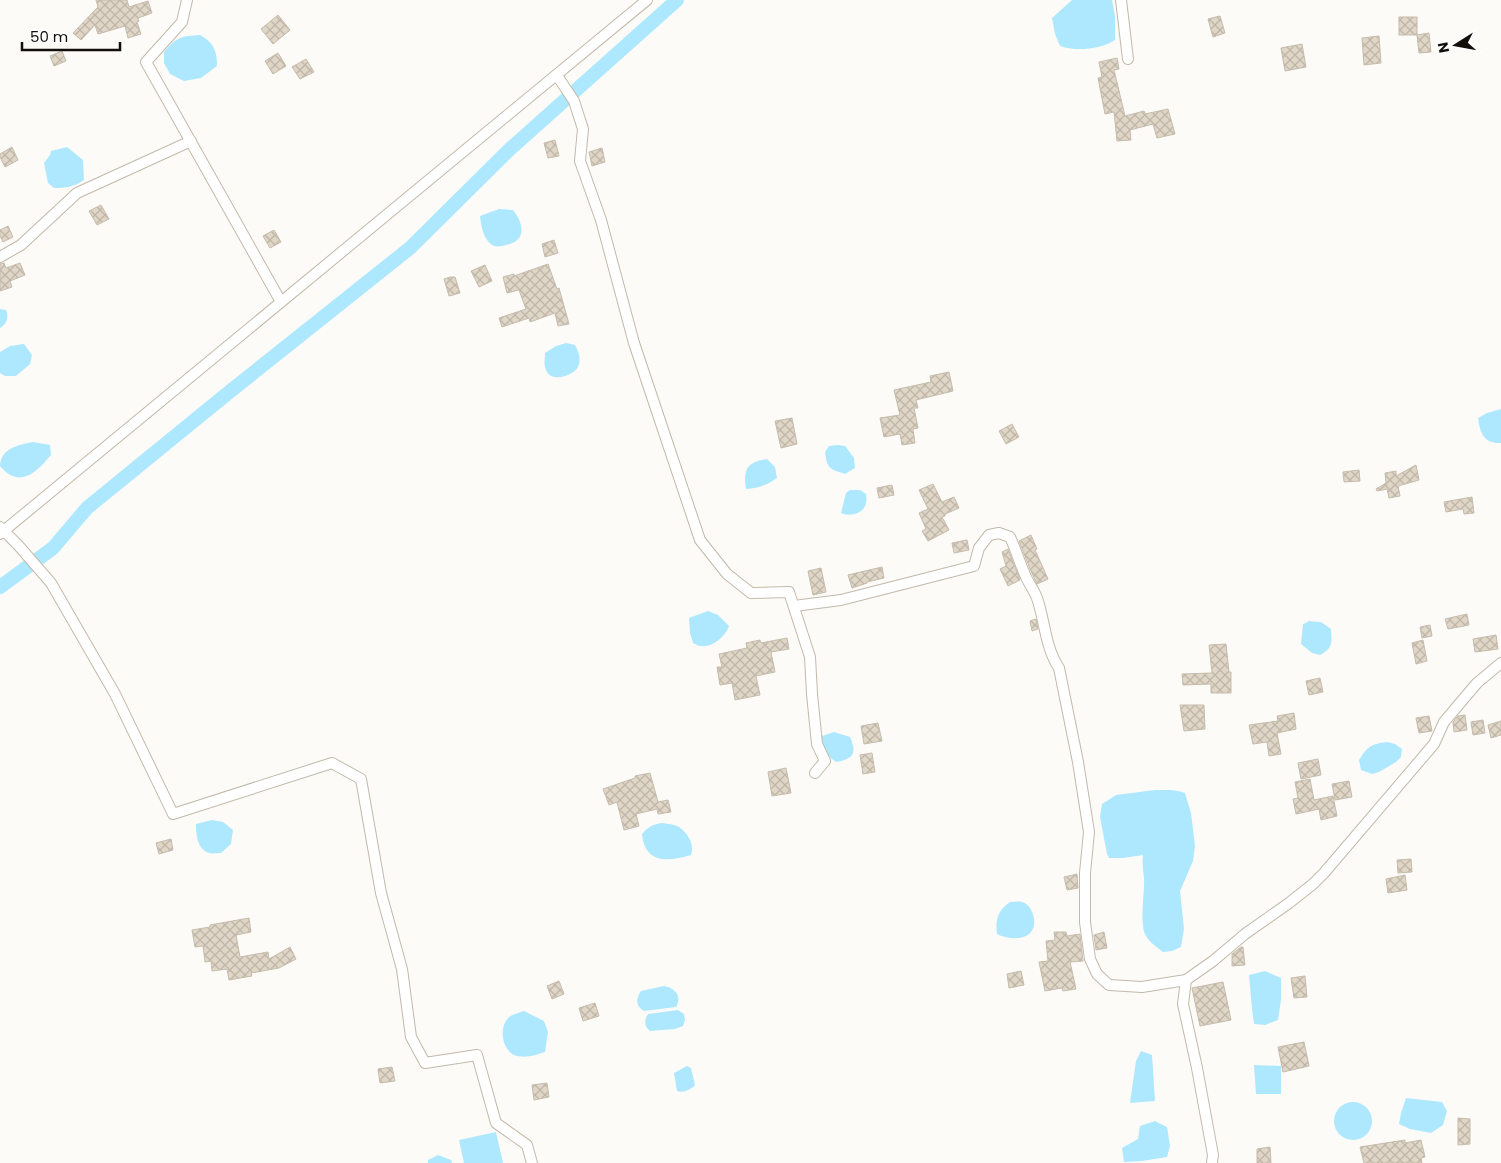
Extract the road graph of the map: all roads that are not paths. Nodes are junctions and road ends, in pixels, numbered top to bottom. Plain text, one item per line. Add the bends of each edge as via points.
1 (187, 0) edge
2 (647, 0) edge
3 (1121, 0) edge
4 (1128, 59) dead end
5 (557, 78) junction
6 (190, 140) junction
7 (0, 257) edge
8 (281, 302) junction
9 (1, 531) edge
10 (794, 606) junction
11 (1501, 663) edge
12 (815, 773) dead end
13 (1186, 980) junction
14 (532, 1163) edge
15 (1212, 1163) edge

1 - 6 street via 182,22 146,62
2 - 5 street
3 - 4 street
5 - 8 street
5 - 10 street via 574,100 583,129 580,160 601,220 634,343 700,540 727,574 751,593 789,592
6 - 7 street via 77,193 21,245
6 - 8 street
8 - 9 street
9 - 14 street via 52,583 115,694 173,814 332,763 361,779 381,893 402,969 411,1037 425,1062 478,1054 496,1123 527,1145
10 - 12 street via 810,657 817,744 825,760
10 - 13 street via 841,600 974,566 979,548 989,535 999,533 1010,537 1036,596 1048,645 1059,668 1078,762 1089,832 1085,922 1092,966 1109,985 1142,987
11 - 13 street via 1477,683 1444,722 1434,744 1324,873
13 - 15 street via 1183,1004 1198,1068

